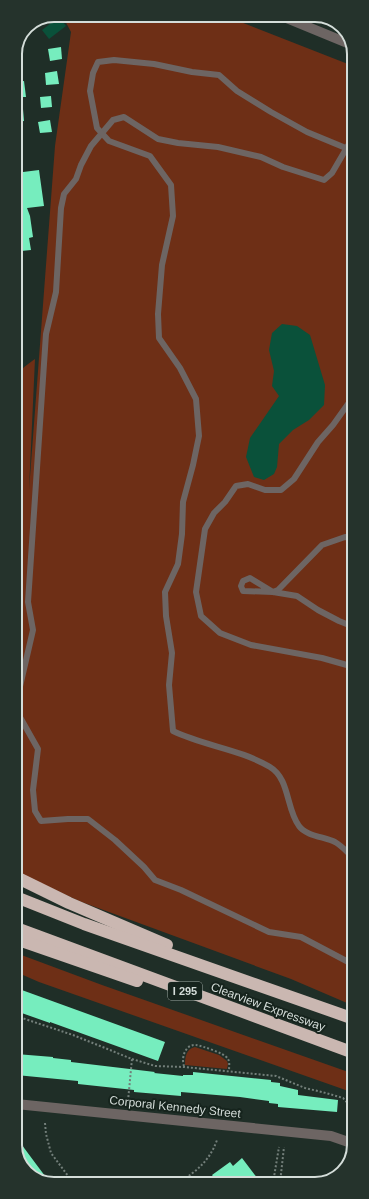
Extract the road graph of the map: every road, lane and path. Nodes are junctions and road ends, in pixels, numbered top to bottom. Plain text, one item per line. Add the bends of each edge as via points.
1 (296, 22) edge
2 (345, 42) edge
3 (102, 134) junction
4 (347, 149) edge
5 (347, 154) edge
6 (347, 406) edge
7 (347, 537) edge
8 (273, 592) junction
9 (347, 624) edge
10 (347, 665) edge
11 (22, 678) edge
12 (22, 721) edge
13 (347, 852) edge
14 (22, 880) edge
15 (22, 899) edge
16 (22, 930) edge
17 (22, 941) edge
18 (347, 961) edge
19 (309, 1004) junction
20 (347, 1017) edge
21 (22, 1018) edge
22 (347, 1052) edge
23 (347, 1053) edge
24 (132, 1059) junction
25 (184, 1067) junction
26 (229, 1071) junction
27 (128, 1101) dead end
28 (347, 1102) edge
29 (22, 1105) edge
30 (45, 1122) dead end
31 (217, 1140) dead end
32 (347, 1142) edge
33 (279, 1147) dead end
34 (284, 1147) dead end
35 (69, 1177) edge
36 (188, 1177) edge
37 (274, 1177) edge
38 (281, 1177) edge

1 - 2 street
3 - 4 lane via 97,128 90,91 98,62 114,60 219,75 237,91 271,112 307,132
3 - 5 lane via 113,120 124,118 158,139 218,146 261,157 324,180
3 - 11 lane via 91,146 76,179 64,194 61,208 56,292 46,334 28,602 33,630
3 - 13 lane via 108,141 150,156 171,185 173,216 162,266 159,338 180,368 196,399 199,436 183,502 178,564 165,592 172,653 169,685 173,731 186,738 250,757 271,768 282,781 300,827 335,842
6 - 10 lane via 318,442 294,479 281,490 265,490 248,484 236,486 214,513 205,529 196,592 201,616 220,633 250,645
7 - 8 lane via 322,545 278,590
8 - 8 lane via 243,591 241,586 250,578
8 - 9 lane via 297,596
12 - 18 lane via 38,749 34,790 36,811 41,821 88,819 115,840 155,880 269,932 301,937
14 - 19 highway via 149,938
15 - 19 highway, Clearview Expressway / I 295
16 - 22 highway, Clearview Expressway / I 295
17 - 23 highway
19 - 20 highway, Clearview Expressway / I 295
21 - 24 path
24 - 25 path via 155,1066
24 - 27 path
25 - 26 path
25 - 26 path via 183,1057 186,1050 195,1045 224,1054 228,1059
26 - 28 path via 276,1076 305,1088 343,1098
29 - 32 street, Corporal Kennedy Street via 331,1136
30 - 35 path via 51,1153
31 - 36 path via 206,1162
33 - 37 path
34 - 38 path

